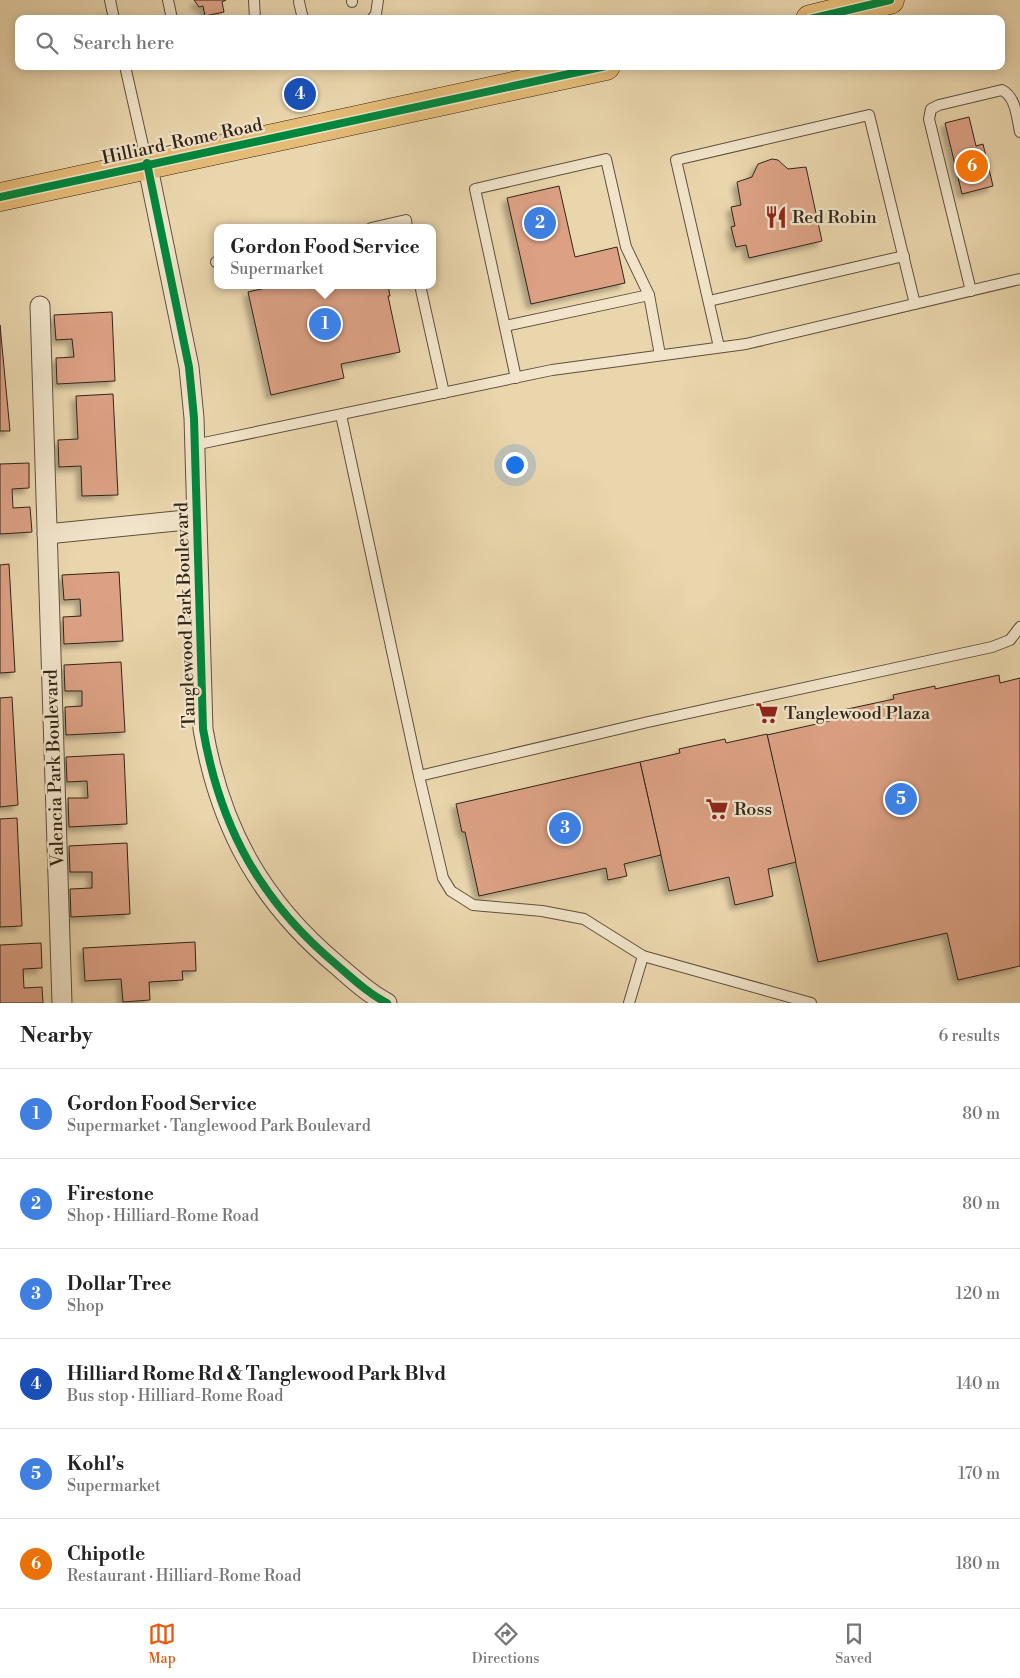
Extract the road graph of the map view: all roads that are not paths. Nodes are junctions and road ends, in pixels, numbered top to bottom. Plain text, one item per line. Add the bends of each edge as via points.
1 (110, 0) edge
2 (168, 0) edge
3 (254, 0) edge
4 (378, 0) edge
5 (890, 0) edge
6 (299, 2) dead end
7 (113, 15) edge
8 (171, 15) edge
9 (254, 15) edge
10 (302, 15) edge
11 (375, 15) edge
12 (827, 15) edge
13 (126, 70) edge
14 (587, 70) edge
15 (1020, 132) edge
16 (147, 164) junction
17 (0, 197) edge
18 (388, 224) edge
19 (407, 224) edge
20 (904, 256) junction
21 (1020, 279) edge
22 (421, 289) edge
23 (971, 291) junction
24 (649, 295) junction
25 (709, 300) junction
26 (915, 304) junction
27 (40, 306) dead end
28 (505, 326) junction
29 (719, 347) junction
30 (660, 355) junction
31 (516, 378) junction
32 (444, 393) junction
33 (340, 415) junction
34 (194, 445) junction
35 (196, 518) junction
36 (47, 534) junction
37 (1020, 628) edge
38 (419, 776) junction
39 (643, 956) junction
40 (62, 1003) edge
41 (386, 1003) edge
42 (629, 1003) edge
43 (811, 1003) edge

1 - 7 lane
2 - 8 lane
3 - 9 lane
4 - 11 lane
5 - 12 main road
6 - 10 lane
13 - 16 lane
14 - 16 main road, Hilliard-Rome Road
15 - 23 lane via 1013,102 1002,90 939,104 931,109 929,119
16 - 17 main road, Hilliard-Rome Road
16 - 34 street, Tanglewood Park Boulevard via 189,366
18 - 19 lane via 406,220
20 - 25 lane
20 - 25 lane via 869,115 676,160
20 - 26 lane
21 - 23 lane
22 - 32 lane
23 - 26 lane
24 - 28 lane
24 - 28 lane via 626,247 606,159 475,188
24 - 30 lane
25 - 29 lane
26 - 29 lane via 746,344
27 - 36 street, Valencia Park Boulevard
28 - 31 lane
29 - 30 lane
30 - 31 lane
31 - 32 lane
32 - 33 lane
33 - 34 lane
33 - 38 lane
34 - 35 street, Tanglewood Park Boulevard
35 - 36 street
35 - 41 street, Tanglewood Park Boulevard via 203,729 210,770 225,813 243,853 275,904 309,942
36 - 40 street, Valencia Park Boulevard
37 - 38 lane via 1010,640 992,647
38 - 39 lane via 443,878 451,891 473,905 542,911 584,919
39 - 42 lane
39 - 43 lane

